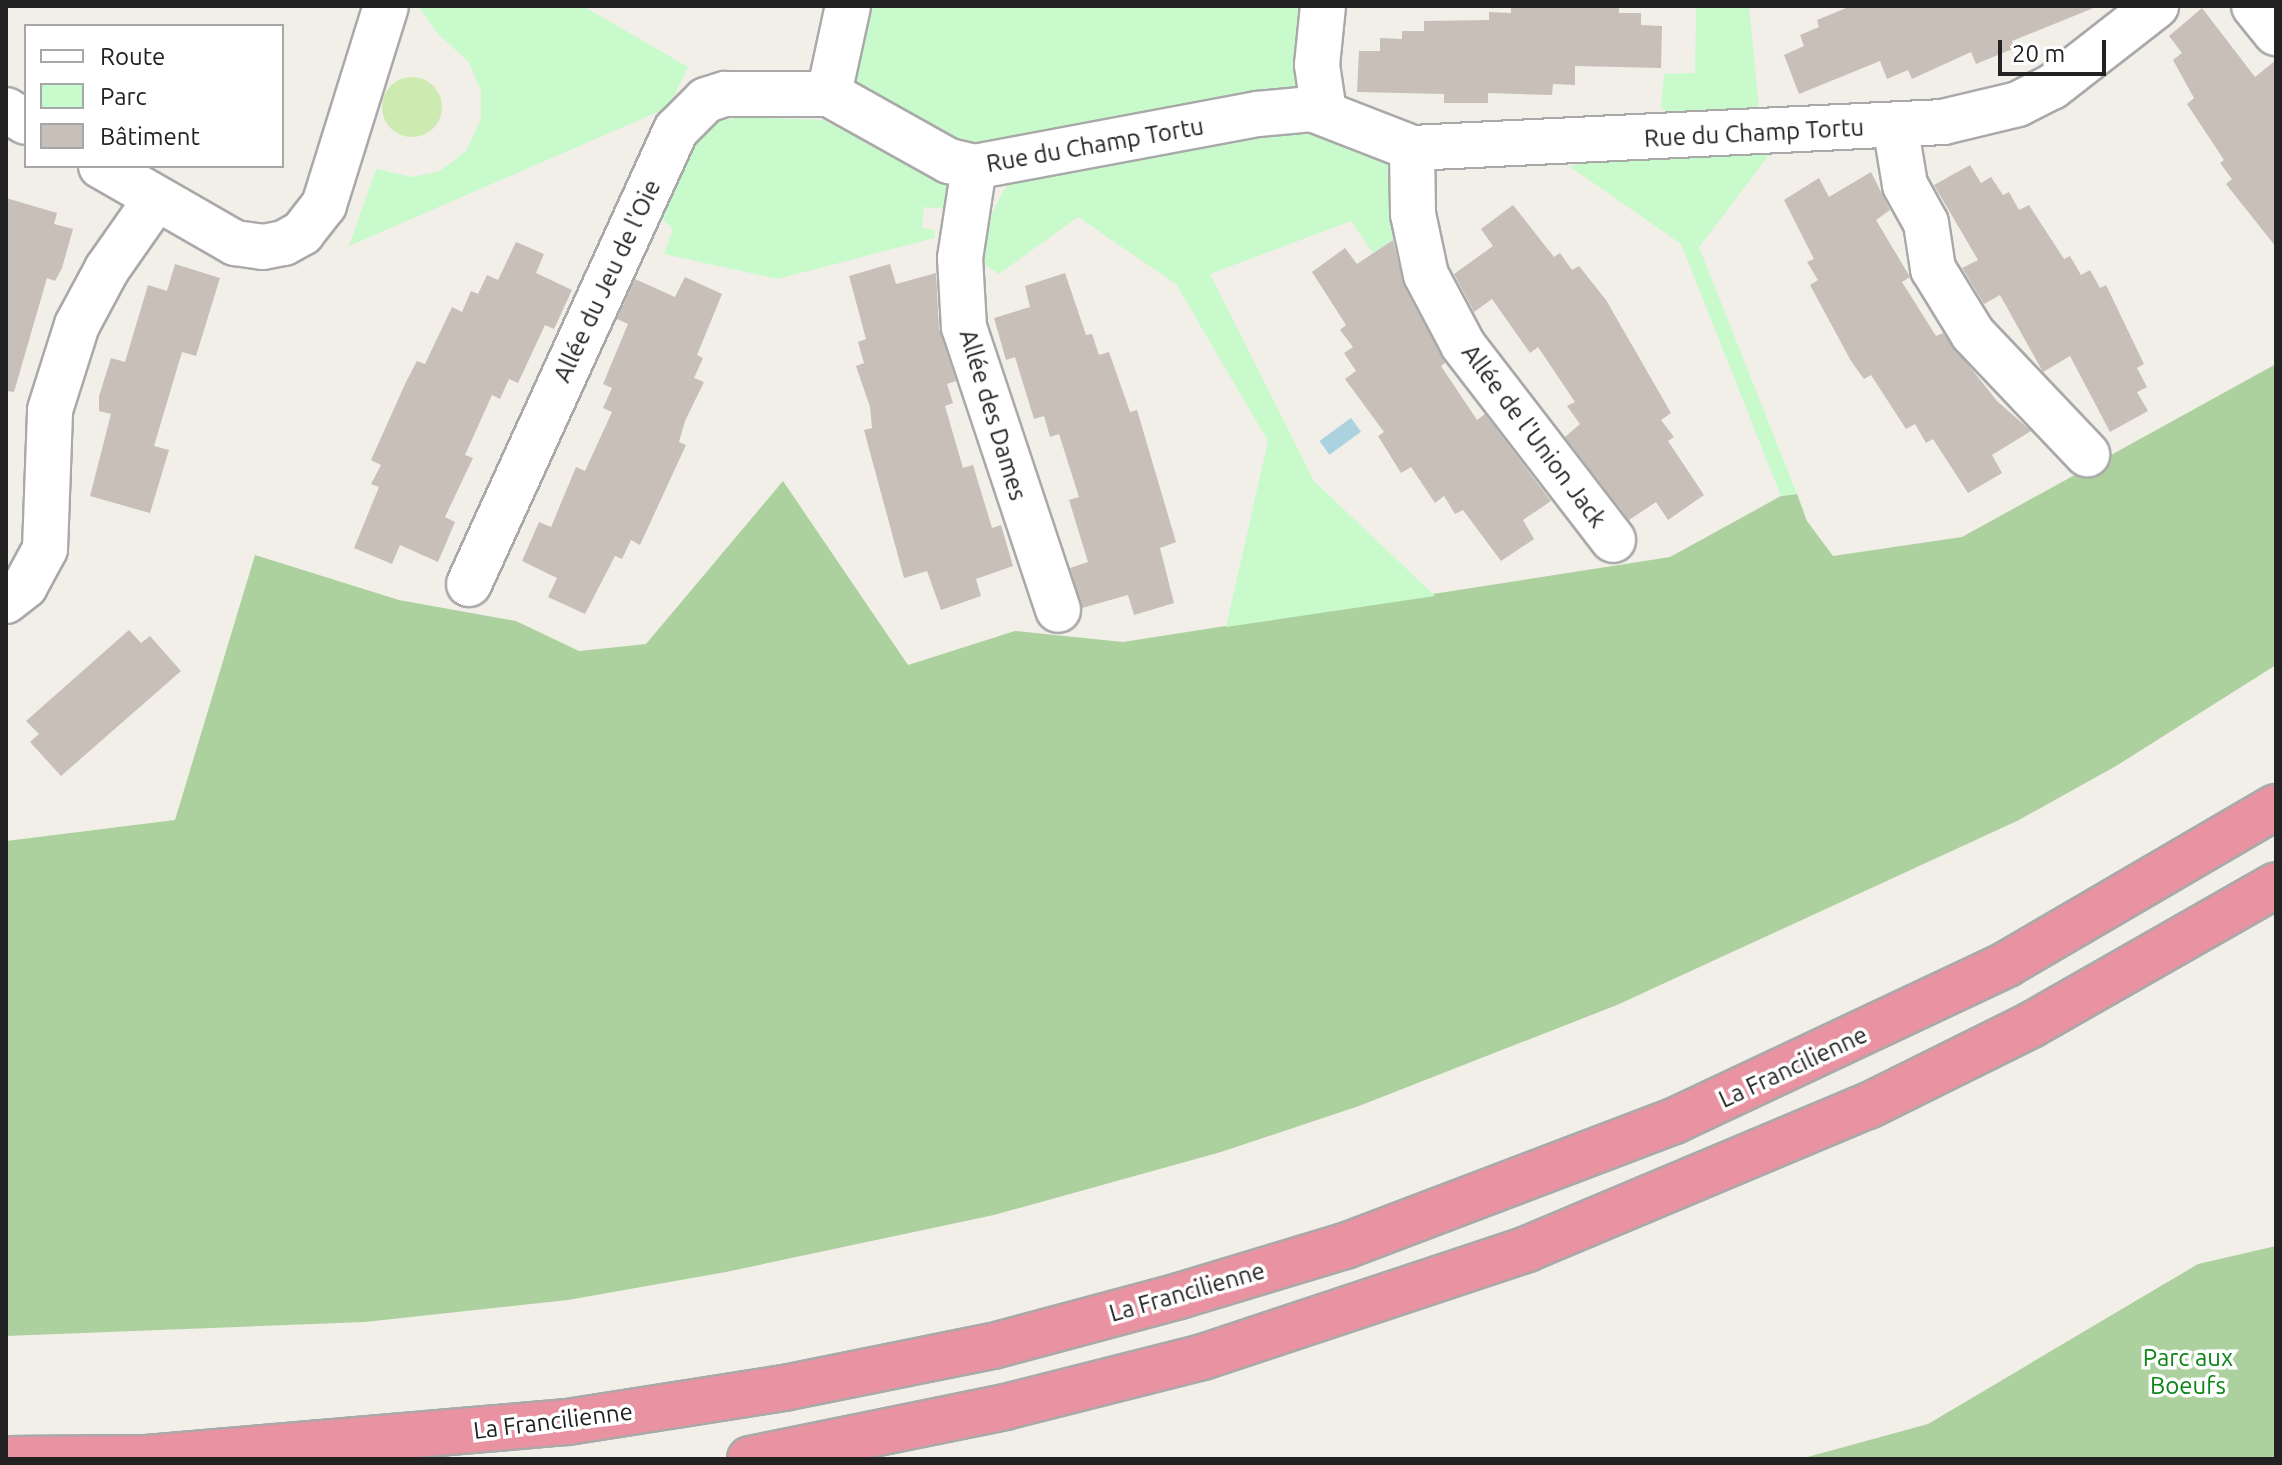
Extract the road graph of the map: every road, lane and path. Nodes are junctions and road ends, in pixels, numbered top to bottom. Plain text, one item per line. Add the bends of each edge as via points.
1 (386, 6) edge
2 (848, 6) edge
3 (1323, 6) edge
4 (2156, 6) edge
5 (2254, 6) edge
6 (2276, 33) edge
7 (829, 94) junction
8 (6, 110) edge
9 (1324, 112) junction
10 (24, 121) edge
11 (1895, 125) junction
12 (1412, 148) junction
13 (974, 167) junction
14 (104, 168) edge
15 (156, 199) junction
16 (2087, 454) dead end
17 (1613, 540) dead end
18 (469, 584) dead end
19 (6, 601) edge
20 (1058, 610) dead end
21 (2276, 807) edge
22 (2276, 885) edge
23 (6, 1459) edge
24 (750, 1459) edge

1 - 15 street via 324,205 302,233 263,247 235,243
2 - 7 street
3 - 9 street via 1317,65
4 - 11 street, Rue du Champ Tortu via 2084,66 2018,104 1979,116
5 - 6 street
7 - 13 street, Rue du Champ Tortu via 949,161
7 - 18 street, Allée du Jeu de l'Oie via 725,94 706,100 676,130
8 - 10 street
9 - 12 street, Rue du Champ Tortu
9 - 13 street, Rue du Champ Tortu via 1258,114
11 - 12 street, Rue du Champ Tortu
11 - 16 street via 1905,185 1926,223 1933,269 1973,334
12 - 17 street, Allée de l'Union Jack via 1413,214 1426,275 1463,345
13 - 20 street, Allée des Dames via 960,258 964,327
14 - 15 street
15 - 19 street via 107,269 77,325 50,410 45,549 25,586
21 - 23 highway, La Francilienne via 2007,964 1702,1109 1489,1195 1179,1296 993,1346 784,1388 567,1422 147,1458
22 - 24 highway via 2031,1025 1868,1106 1527,1249 1203,1357 1005,1407

